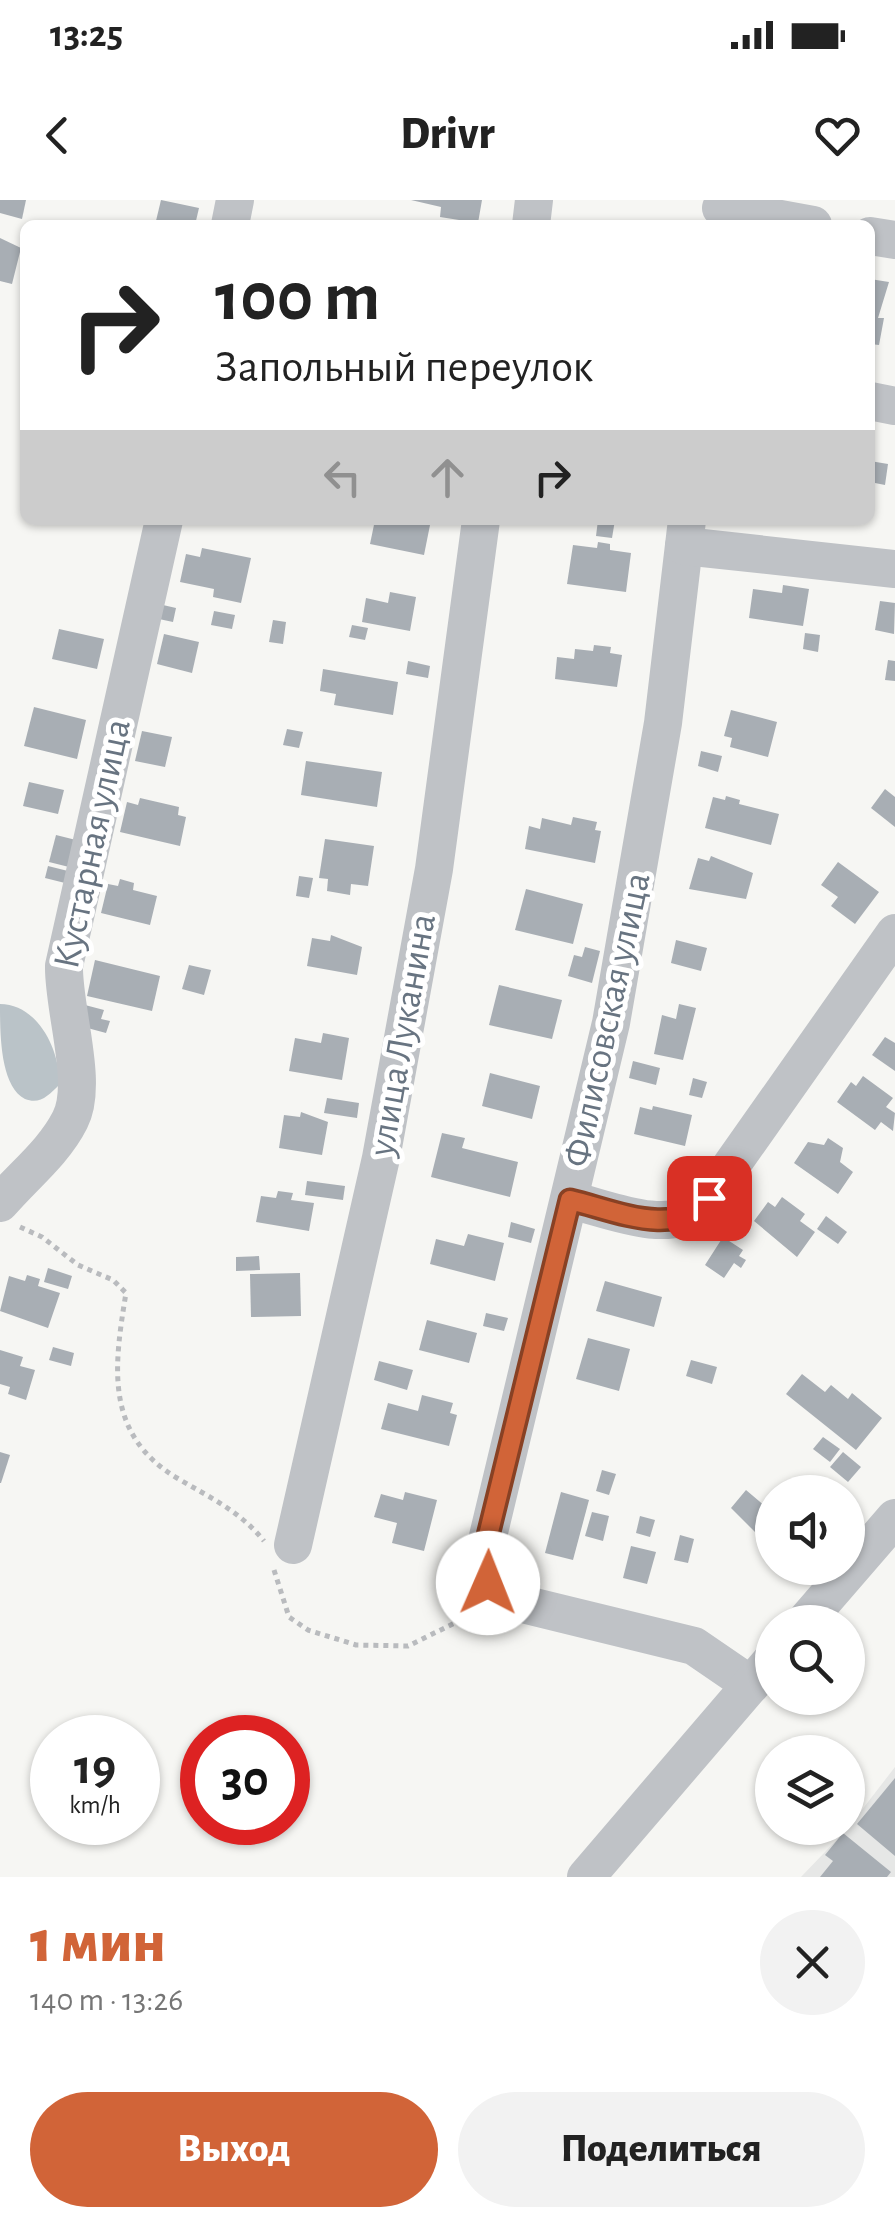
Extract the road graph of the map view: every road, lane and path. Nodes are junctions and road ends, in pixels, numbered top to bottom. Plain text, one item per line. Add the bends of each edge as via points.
1 (721, 211) edge
2 (780, 220) edge
3 (163, 525) edge
4 (480, 525) edge
5 (686, 533) edge
6 (895, 569) edge
7 (895, 932) edge
8 (570, 1200) junction
9 (0, 1201) edge
10 (895, 1518) edge
11 (278, 1555) junction
12 (882, 1556) edge
13 (514, 1604) junction
14 (825, 1605) edge
15 (755, 1670) edge
16 (755, 1681) edge
17 (586, 1877) edge

1 - 2 street
3 - 9 street, Кустарная улица via 64,966 79,1093 70,1120 24,1181
4 - 11 street, улица Луканина via 434,869 388,1120 340,1351
5 - 6 street
5 - 8 street, Филисовская улица via 637,886
7 - 8 street via 700,1210 658,1221
8 - 13 street, Филисовская улица via 484,1552 488,1583 498,1598
9 - 11 path via 25,1231 126,1293 118,1394 145,1455 236,1512
10 - 12 street
11 - 13 path via 290,1616 308,1630 356,1646 408,1646 474,1613
12 - 14 street
13 - 15 street via 694,1646
16 - 17 street

